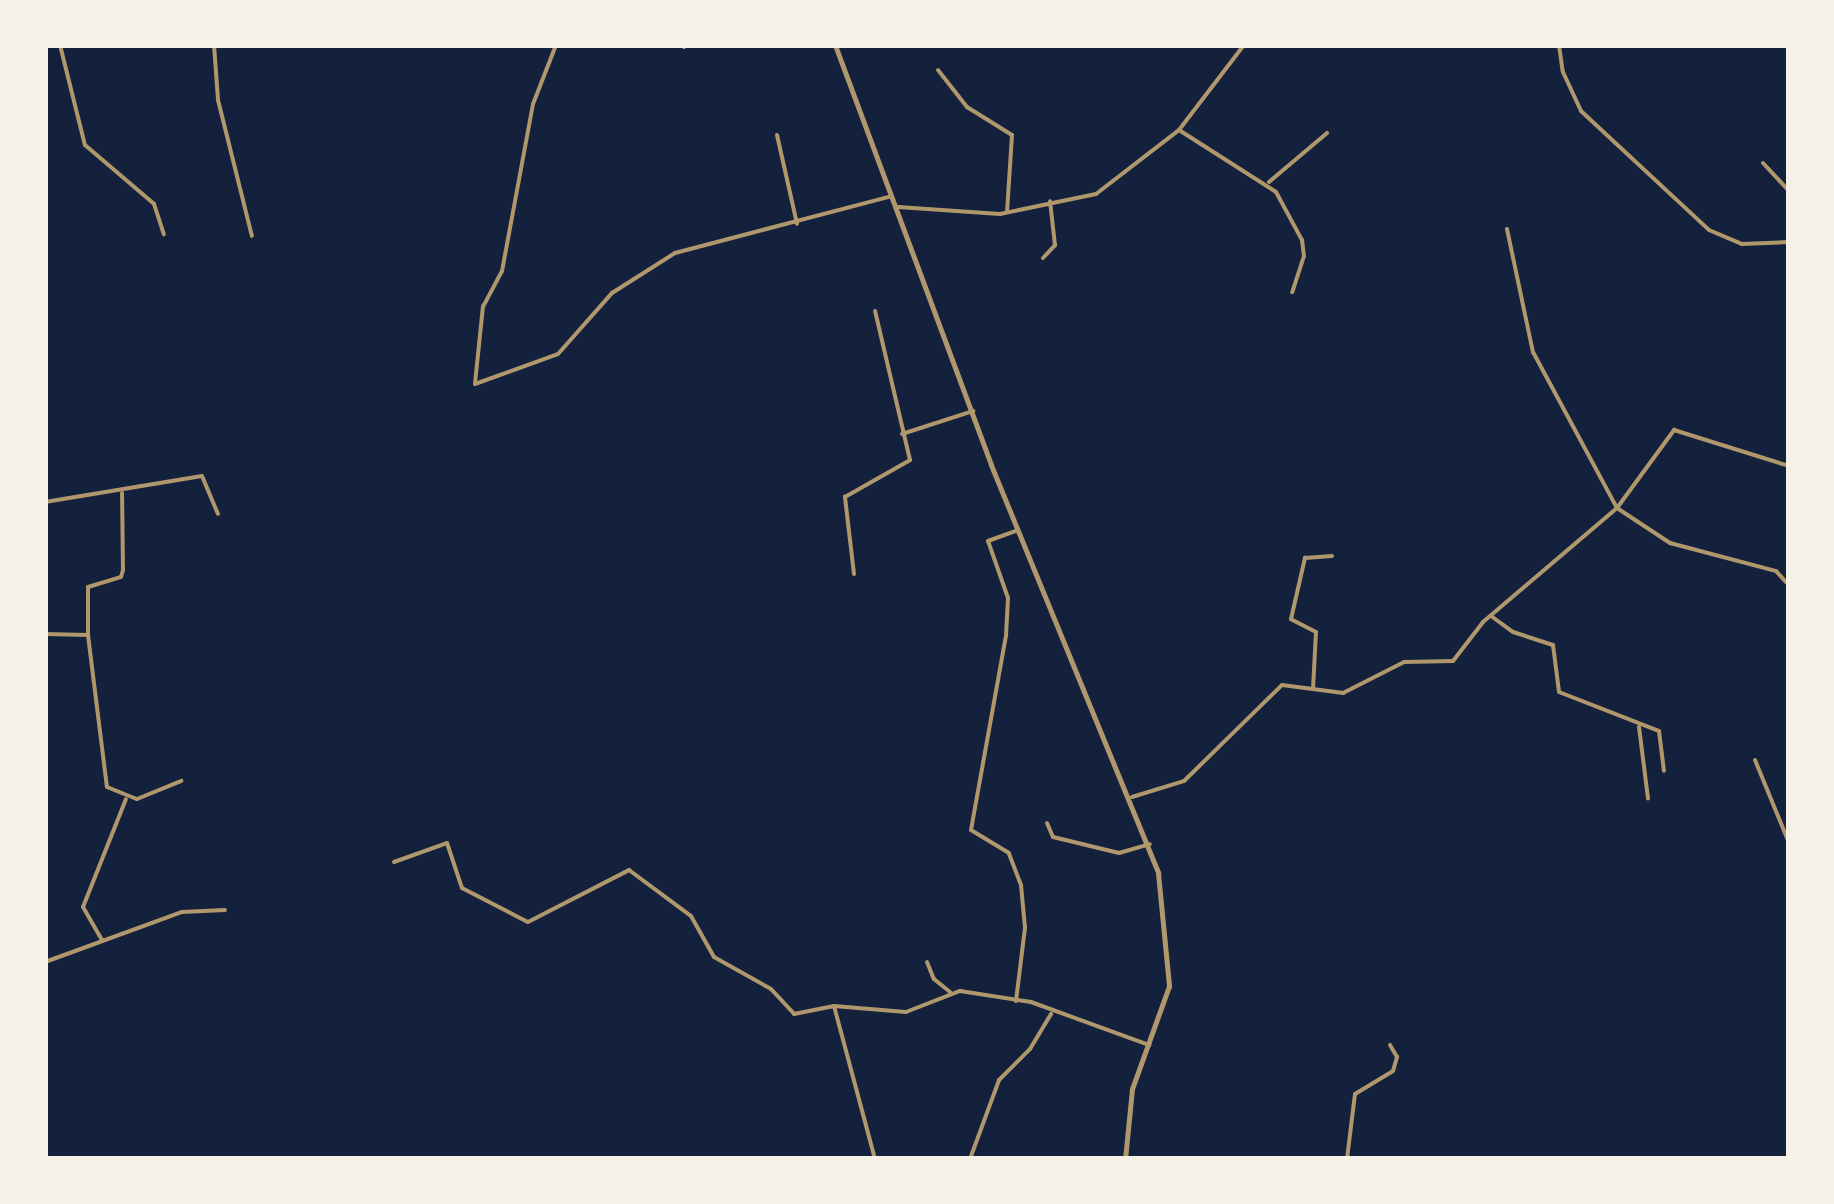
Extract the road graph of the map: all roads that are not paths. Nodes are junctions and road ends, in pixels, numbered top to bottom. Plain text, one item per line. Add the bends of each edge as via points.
1 (60, 45) edge
2 (214, 45) edge
3 (556, 45) edge
4 (835, 45) edge
5 (1244, 45) edge
6 (1560, 45) edge
7 (938, 70) dead end
8 (1179, 130) junction
9 (1326, 133) dead end
10 (777, 135) dead end
11 (1763, 164) dead end
12 (1269, 182) junction
13 (1789, 191) edge
14 (893, 196) junction
15 (1050, 201) junction
16 (898, 206) junction
17 (1007, 212) junction
18 (797, 224) junction
19 (1507, 229) dead end
20 (164, 234) dead end
21 (252, 236) dead end
22 (1789, 242) edge
23 (1043, 258) dead end
24 (1292, 292) dead end
25 (874, 311) dead end
26 (973, 411) junction
27 (902, 434) junction
28 (1789, 466) edge
29 (122, 493) junction
30 (45, 502) edge
31 (1617, 508) junction
32 (218, 514) dead end
33 (1018, 530) junction
34 (1332, 556) dead end
35 (854, 574) dead end
36 (1786, 582) dead end
37 (1491, 616) junction
38 (45, 634) edge
39 (88, 635) junction
40 (1313, 689) junction
41 (1639, 728) junction
42 (1756, 760) dead end
43 (1664, 772) dead end
44 (182, 781) dead end
45 (1132, 796) junction
46 (1648, 798) dead end
47 (126, 799) junction
48 (1047, 823) dead end
49 (1150, 844) junction
50 (1789, 844) edge
51 (394, 862) dead end
52 (225, 910) dead end
53 (102, 940) junction
54 (45, 962) edge
55 (927, 962) dead end
56 (950, 992) junction
57 (1016, 1000) junction
58 (834, 1006) junction
59 (1051, 1012) junction
60 (1390, 1044) dead end
61 (1149, 1045) junction
62 (875, 1159) edge
63 (970, 1159) edge
64 (1125, 1159) edge
65 (1347, 1159) edge

1 - 20 street via 85,145 154,204
2 - 21 street via 218,100
3 - 18 street via 533,104 502,271 483,306 475,384 558,354 612,293 660,261
4 - 14 street
5 - 8 street
6 - 22 street via 1562,72 1581,111 1710,230 1742,244
7 - 17 street via 967,107 1012,135
8 - 12 street
8 - 15 street via 1096,194
9 - 12 street
10 - 18 street
11 - 13 street
12 - 24 street via 1302,240
14 - 16 street
14 - 18 street via 838,206
15 - 17 street
15 - 23 street via 1055,245
16 - 17 street
16 - 26 street
19 - 31 street via 1533,352
25 - 27 street
26 - 27 street
26 - 33 street
27 - 35 street via 910,462 844,497
28 - 31 street via 1674,430
29 - 30 street
29 - 32 street via 202,476
29 - 39 street via 123,570 121,578 88,588
31 - 36 street via 1684,549 1776,570
31 - 37 street
33 - 45 street
33 - 57 street via 988,541 1008,598 1006,636 971,830 1010,853 1021,885 1025,928
34 - 40 street via 1305,558 1291,618 1316,632
37 - 40 street via 1452,661 1404,662 1343,693
37 - 41 street via 1513,632 1553,645 1560,692 1631,714
38 - 39 street
39 - 47 street via 105,783
40 - 45 street via 1278,687 1184,781
41 - 43 street via 1659,730
41 - 46 street
42 - 50 street
44 - 47 street
45 - 49 street
47 - 53 street via 83,906
48 - 49 street via 1053,837 1119,853
49 - 61 street via 1162,886 1169,986
51 - 58 street via 447,843 462,888 528,922 629,870 691,916 714,958 771,989 792,1013
52 - 53 street via 195,908
53 - 54 street
55 - 56 street
56 - 57 street
56 - 58 street via 906,1012
57 - 59 street
58 - 62 street
59 - 61 street
59 - 63 street via 1030,1049 999,1080
60 - 65 street via 1393,1071 1355,1094
61 - 64 street via 1132,1089

